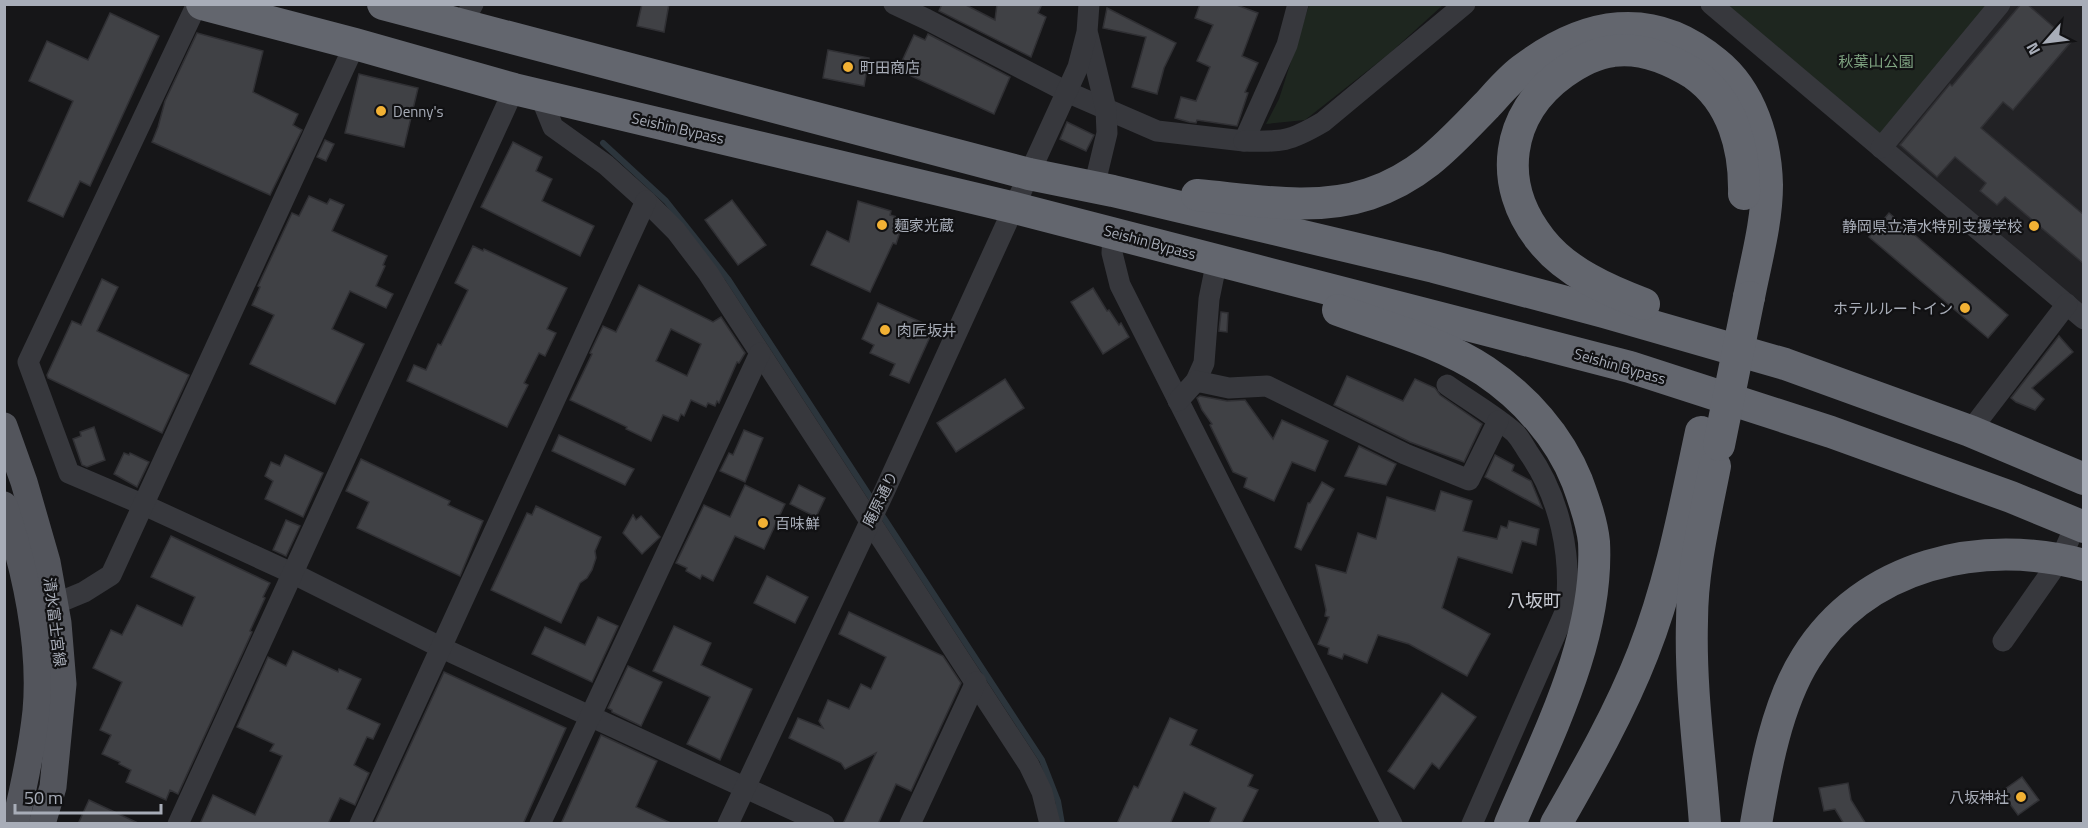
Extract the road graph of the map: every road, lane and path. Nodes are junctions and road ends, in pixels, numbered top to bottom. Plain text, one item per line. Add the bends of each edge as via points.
1 (197, 4) edge
2 (202, 4) edge
3 (383, 4) edge
4 (894, 4) edge
5 (1089, 4) edge
6 (1298, 4) edge
7 (1465, 4) edge
8 (1712, 4) edge
9 (2001, 4) edge
10 (930, 12) edge
11 (467, 15) edge
12 (1087, 32) junction
13 (355, 44) junction
14 (527, 92) junction
15 (1066, 92) junction
16 (1106, 109) junction
17 (1244, 141) junction
18 (1881, 148) junction
19 (1029, 174) junction
20 (1103, 189) junction
21 (646, 201) junction
22 (1015, 208) junction
23 (1113, 233) junction
24 (1216, 263) junction
25 (1740, 292) junction
26 (2067, 304) junction
27 (2084, 319) edge
28 (760, 353) junction
29 (1785, 364) junction
30 (1196, 381) junction
31 (1447, 385) dead end
32 (1178, 401) junction
33 (1498, 421) junction
34 (4, 426) edge
35 (1970, 431) junction
36 (1710, 439) junction
37 (2084, 479) edge
38 (4, 505) edge
39 (144, 505) junction
40 (872, 517) junction
41 (2080, 526) edge
42 (2072, 561) edge
43 (294, 574) junction
44 (55, 604) junction
45 (2002, 640) dead end
46 (442, 648) junction
47 (976, 682) junction
48 (590, 715) junction
49 (745, 786) junction
50 (15, 824) edge
51 (42, 824) edge
52 (178, 824) edge
53 (360, 824) edge
54 (540, 824) edge
55 (728, 824) edge
56 (824, 824) edge
57 (910, 824) edge
58 (1050, 824) edge
59 (1392, 824) edge
60 (1472, 824) edge
61 (1510, 824) edge
62 (1556, 824) edge
63 (1705, 824) edge
64 (1756, 824) edge

1 - 39 street via 28,362 69,473
2 - 13 highway, Seishin Bypass
3 - 11 highway
4 - 10 street
5 - 12 street
6 - 17 street via 1287,45
7 - 17 street via 1323,122 1280,142
8 - 18 street
9 - 18 street
10 - 15 street
11 - 19 highway
12 - 15 street, 庵原通り via 1078,67
12 - 16 street
13 - 14 highway, Seishin Bypass
13 - 39 street
14 - 21 street via 553,127 606,165
14 - 22 highway, Seishin Bypass
14 - 43 street
15 - 16 street
15 - 19 street, 庵原通り
16 - 17 street via 1157,130
16 - 20 street
18 - 26 street
19 - 20 highway
19 - 22 street, 庵原通り
20 - 25 highway via 1290,202 1331,202 1368,194 1425,166 1521,71 1549,52 1602,29 1643,28 1677,37 1703,51 1729,73 1749,105 1762,146 1767,185 1762,229
20 - 29 highway via 1434,267
21 - 28 street via 676,231 708,273
21 - 46 street
22 - 23 highway, Seishin Bypass
22 - 40 street, 庵原通り
23 - 24 highway, Seishin Bypass
23 - 32 street via 1112,253 1120,285
24 - 30 street via 1204,363
24 - 41 highway, Seishin Bypass via 1630,367 1831,432
24 - 61 highway via 1430,343 1486,371 1547,428 1569,461 1594,540 1587,619 1578,656
25 - 29 highway via 1745,175 1727,108 1704,81 1675,62 1640,51 1612,51 1570,68 1537,95 1517,134 1512,159 1514,186 1525,216 1541,240 1564,262 1604,289
25 - 36 highway
26 - 27 street
26 - 35 street
28 - 40 street
28 - 48 street
29 - 35 highway
30 - 32 street
30 - 33 street via 1229,388 1267,386 1405,454 1469,480
31 - 33 street
32 - 59 street
33 - 60 street via 1516,434 1539,467 1563,535 1569,585 1566,610
34 - 44 main road, 清水富士宮線 via 47,562
35 - 37 highway
36 - 62 highway via 1643,653 1596,754
36 - 63 highway via 1692,620 1694,704
38 - 50 main road, 清水富士宮線 via 28,592 37,671 29,761
39 - 43 street
39 - 44 street via 111,575
40 - 47 street
40 - 49 street, 庵原通り
41 - 42 street
42 - 45 street
42 - 64 highway via 2036,554 1950,558 1894,579 1846,609 1805,659 1786,700
43 - 46 street
43 - 52 street
44 - 51 main road, 清水富士宮線 via 63,684 53,787
46 - 48 street
46 - 53 street
47 - 57 street
47 - 58 street via 1029,765 1042,792
48 - 49 street
48 - 54 street
49 - 55 street, 庵原通り
49 - 56 street

